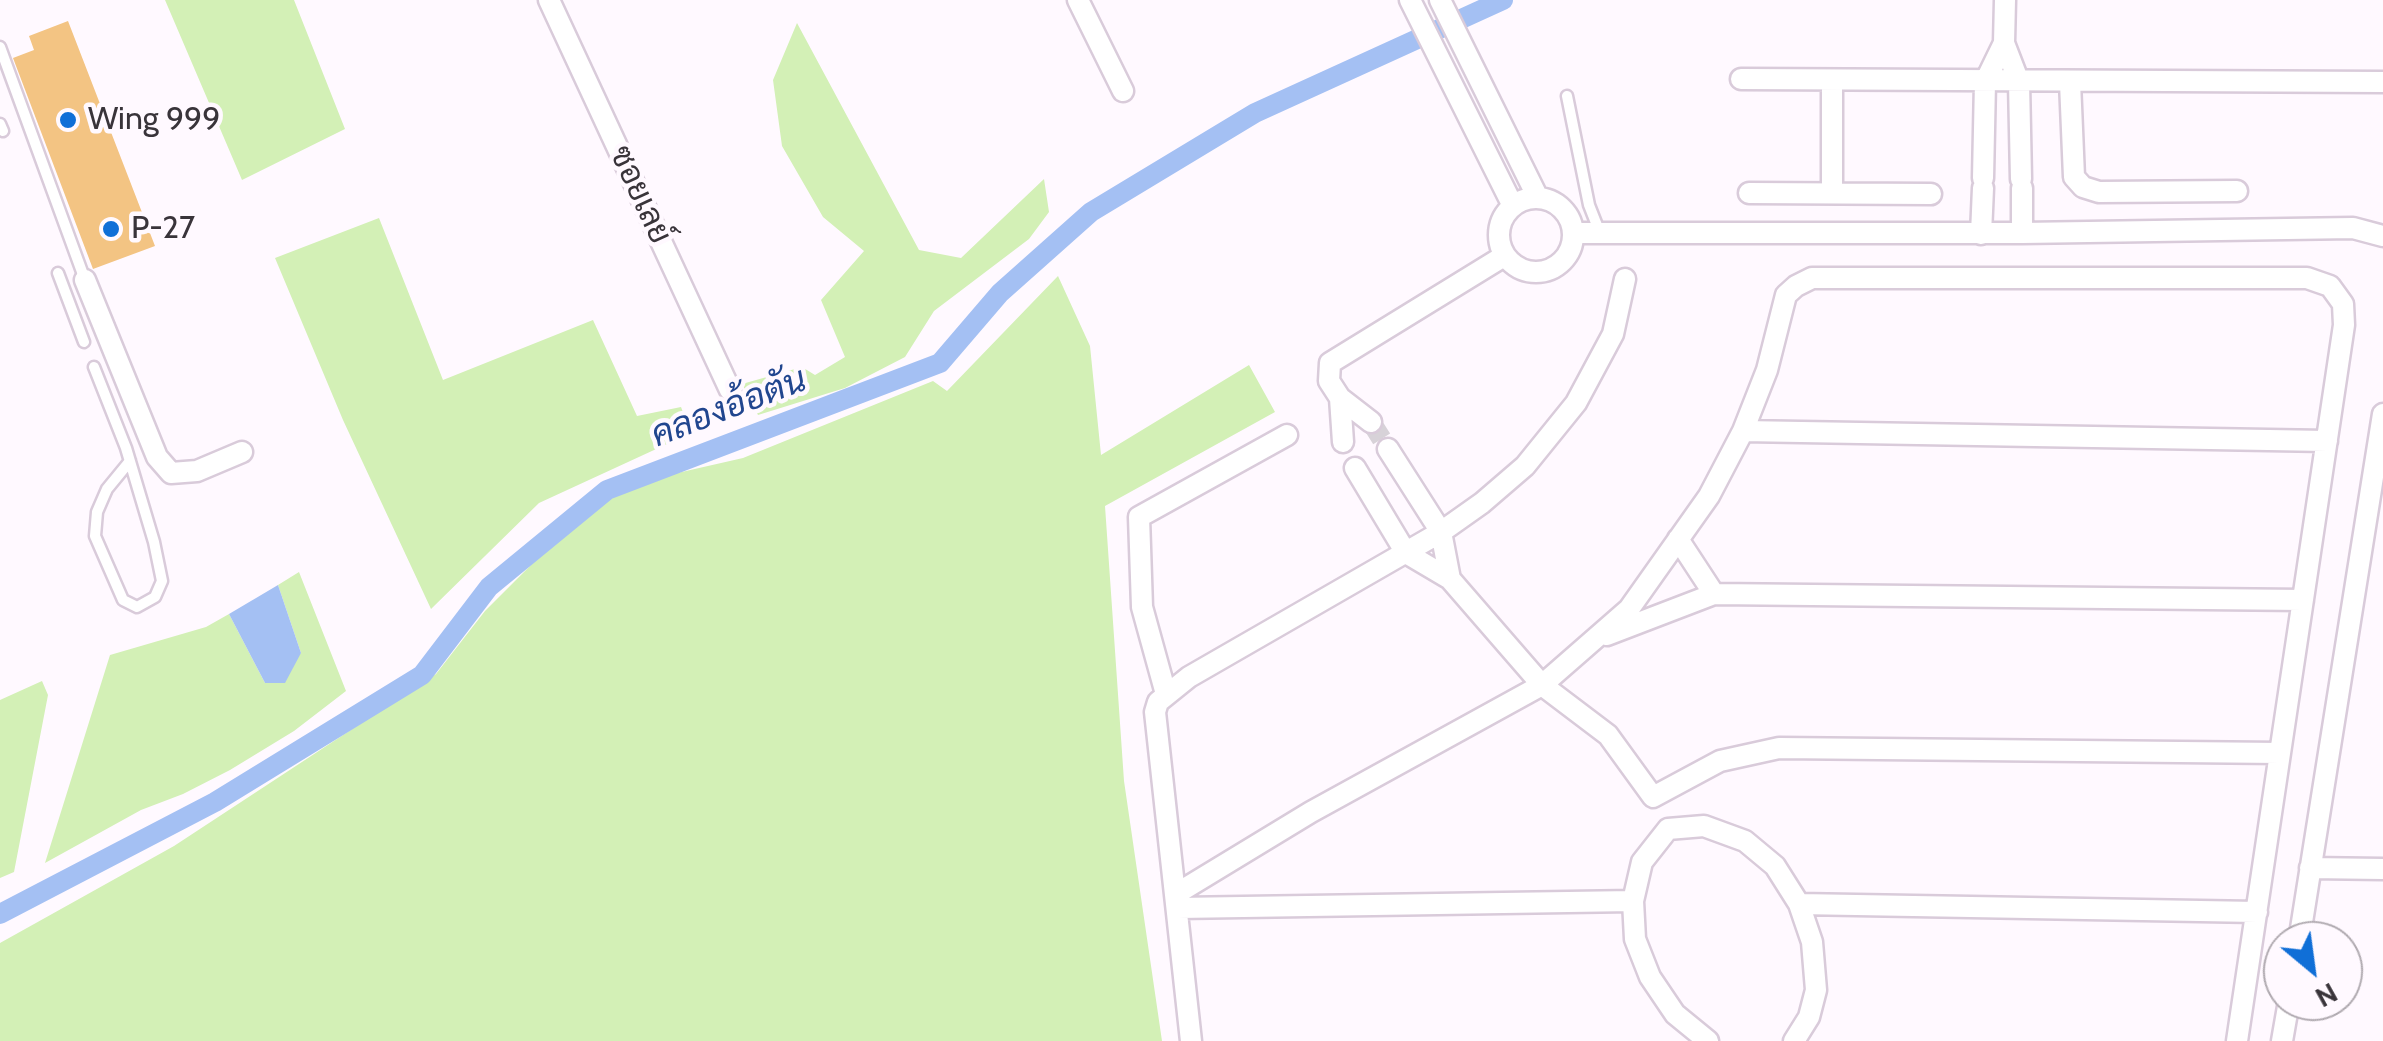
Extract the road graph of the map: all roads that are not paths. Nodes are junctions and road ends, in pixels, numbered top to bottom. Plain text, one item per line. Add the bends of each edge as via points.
1 (549, 0) edge
2 (1078, 0) edge
3 (1410, 0) edge
4 (1440, 0) edge
5 (2005, 0) edge
6 (2004, 43) junction
7 (0, 47) edge
8 (1741, 79) dead end
9 (1832, 80) junction
10 (1984, 82) junction
11 (2019, 82) junction
12 (2070, 82) junction
13 (2383, 82) edge
14 (1123, 91) dead end
15 (1567, 96) dead end
16 (2237, 191) dead end
17 (1749, 193) dead end
18 (1832, 193) junction
19 (1932, 194) dead end
20 (1538, 198) junction
21 (1513, 206) junction
22 (1573, 233) junction
23 (1600, 233) junction
24 (1982, 234) junction
25 (2022, 234) junction
26 (2383, 236) edge
27 (1504, 256) junction
28 (58, 272) dead end
29 (1625, 279) dead end
30 (85, 280) joint
31 (84, 342) dead end
32 (94, 368) dead end
33 (730, 390) dead end
34 (1340, 398) junction
35 (2383, 414) edge
36 (1371, 422) tunnel mouth
37 (1743, 431) junction
38 (1287, 436) dead end
39 (2327, 440) junction
40 (1343, 442) dead end
41 (1388, 449) tunnel mouth
42 (242, 452) dead end
43 (130, 461) junction
44 (1355, 468) dead end
45 (2376, 497) edge
46 (2374, 531) edge
47 (1440, 532) junction
48 (1678, 539) junction
49 (1406, 553) junction
50 (1450, 580) junction
51 (1714, 594) junction
52 (2304, 600) junction
53 (1592, 642) junction
54 (1542, 685) junction
55 (1166, 694) junction
56 (2280, 753) junction
57 (1653, 796) junction
58 (1668, 829) junction
59 (2310, 868) junction
60 (2383, 869) edge
61 (1177, 901) junction
62 (1632, 901) junction
63 (1798, 904) junction
64 (2256, 912) junction
65 (2301, 921) edge
66 (1191, 1041) edge
67 (1708, 1041) edge
68 (1794, 1041) edge
69 (2237, 1041) edge

1 - 33 street, ซอยเลย์
2 - 14 street
3 - 21 street
4 - 20 street
5 - 6 street
6 - 10 street
6 - 11 street
7 - 30 lane
8 - 9 street
9 - 10 street
9 - 18 street
10 - 11 street
10 - 24 street
11 - 12 street
11 - 25 street
12 - 13 street
12 - 16 street via 2074,177 2083,187
15 - 23 lane
17 - 18 street
18 - 19 street
20 - 21 street
20 - 22 street via 1562,209
21 - 27 street via 1498,234
22 - 23 street
22 - 27 street via 1570,249 1547,271 1515,267
23 - 24 street
24 - 25 street
25 - 26 street via 2353,228
27 - 34 street via 1330,363 1328,382
28 - 31 lane
29 - 47 street via 1613,334 1576,402 1525,466
30 - 42 street via 156,457 171,473 198,472
32 - 43 lane
34 - 36 street
34 - 40 street
35 - 45 street
37 - 39 street
37 - 39 street via 1786,295 1812,278 2308,278 2330,286 2343,304
37 - 48 street
38 - 55 street via 1139,518 1142,607
39 - 52 street
41 - 47 street
43 - 43 lane via 162,581 156,597 137,607 123,600 94,536 107,489
44 - 49 street
45 - 46 street
46 - 59 street
47 - 49 street
47 - 50 street
48 - 51 street
48 - 53 street via 1629,608
49 - 50 street
49 - 55 street
50 - 54 street
51 - 52 street
51 - 53 street
52 - 56 street
53 - 54 street
54 - 57 street via 1608,734
54 - 61 street via 1310,812
55 - 61 street via 1155,712
56 - 57 street via 1779,748 1720,761
56 - 64 street
57 - 58 street
58 - 62 street via 1642,862
58 - 63 street via 1704,826 1745,841 1775,866
59 - 60 street
59 - 65 street
61 - 62 street
61 - 66 street
62 - 67 street via 1635,939 1650,977 1676,1014
63 - 64 street
63 - 68 street via 1812,942 1816,990
64 - 69 street

